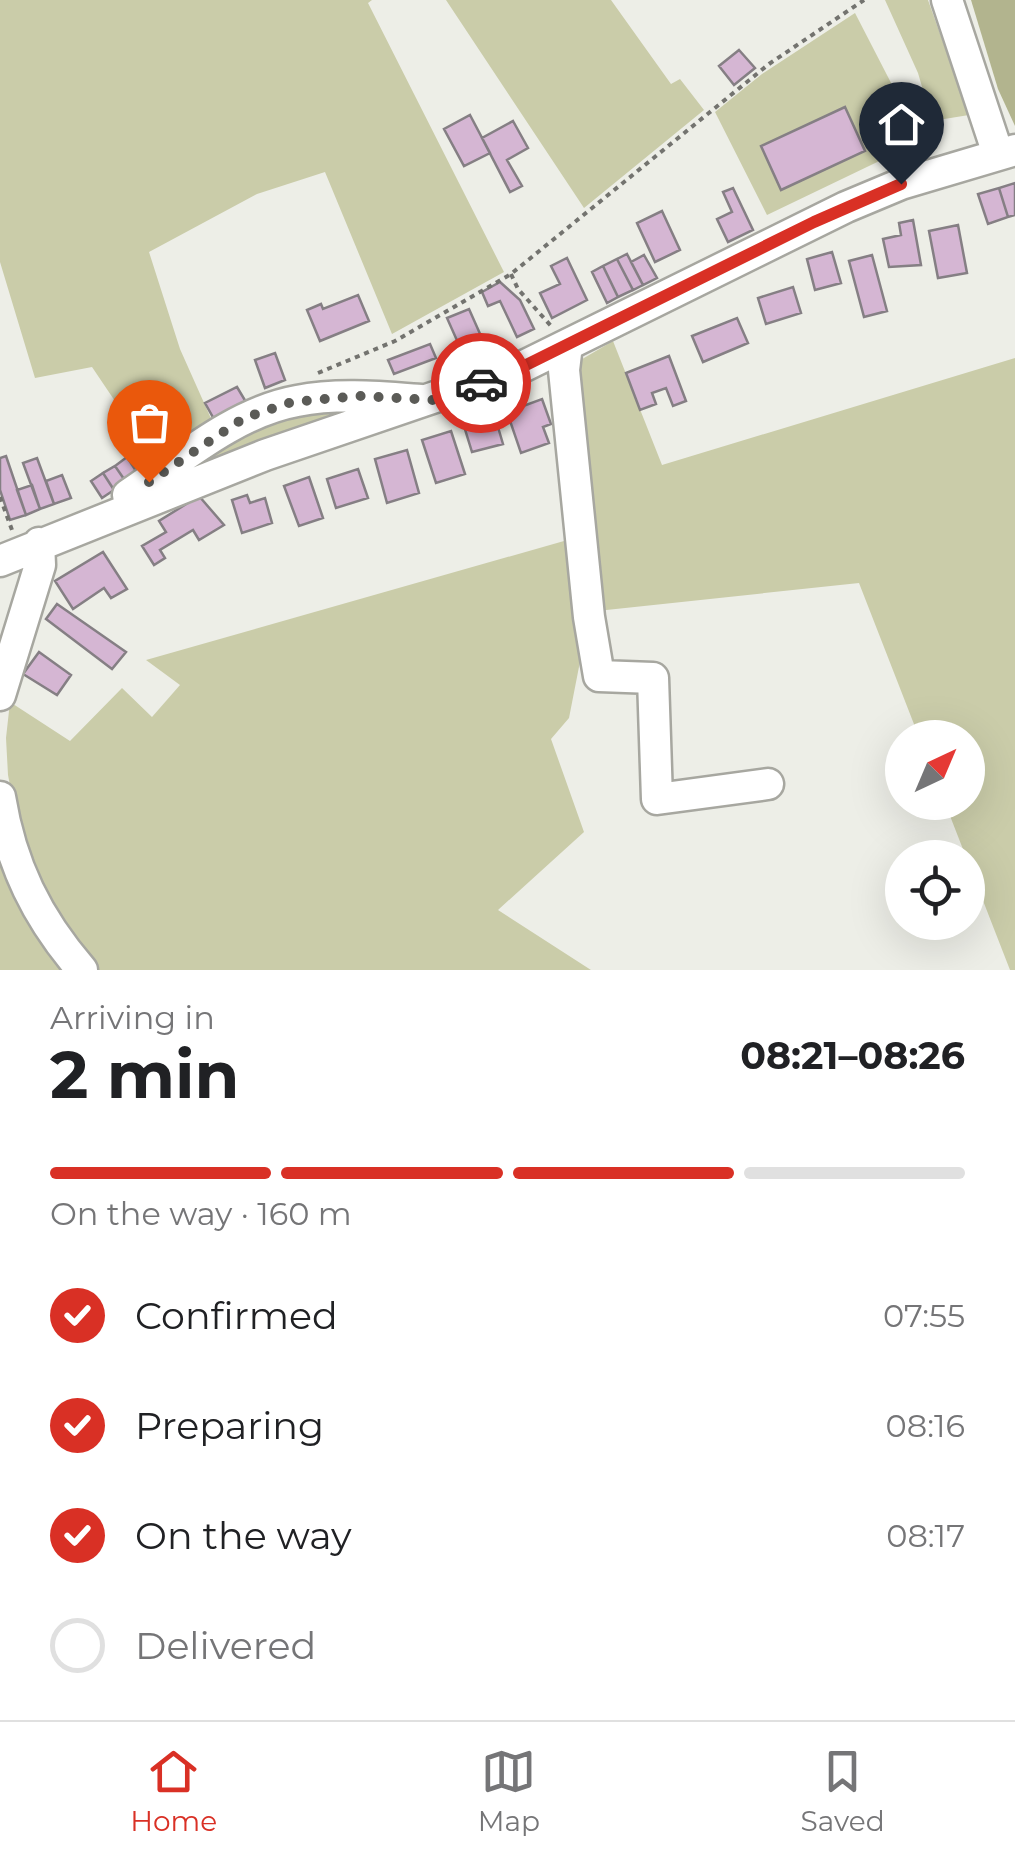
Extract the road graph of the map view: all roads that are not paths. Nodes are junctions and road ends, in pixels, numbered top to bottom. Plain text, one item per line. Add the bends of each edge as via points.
1 (947, 0) edge
2 (1006, 152) edge
3 (567, 345) junction
4 (434, 400) junction
5 (92, 522) junction
6 (20, 552) edge
7 (0, 696) edge
8 (768, 784) dead end
9 (0, 797) edge
10 (82, 970) edge

1 - 2 street
2 - 3 street via 846,207
3 - 4 street
3 - 8 street via 564,370 600,676 654,678 657,799
4 - 5 street
4 - 5 street via 359,396 292,402 244,418
5 - 6 street
6 - 7 street via 40,565
9 - 10 street via 24,886

